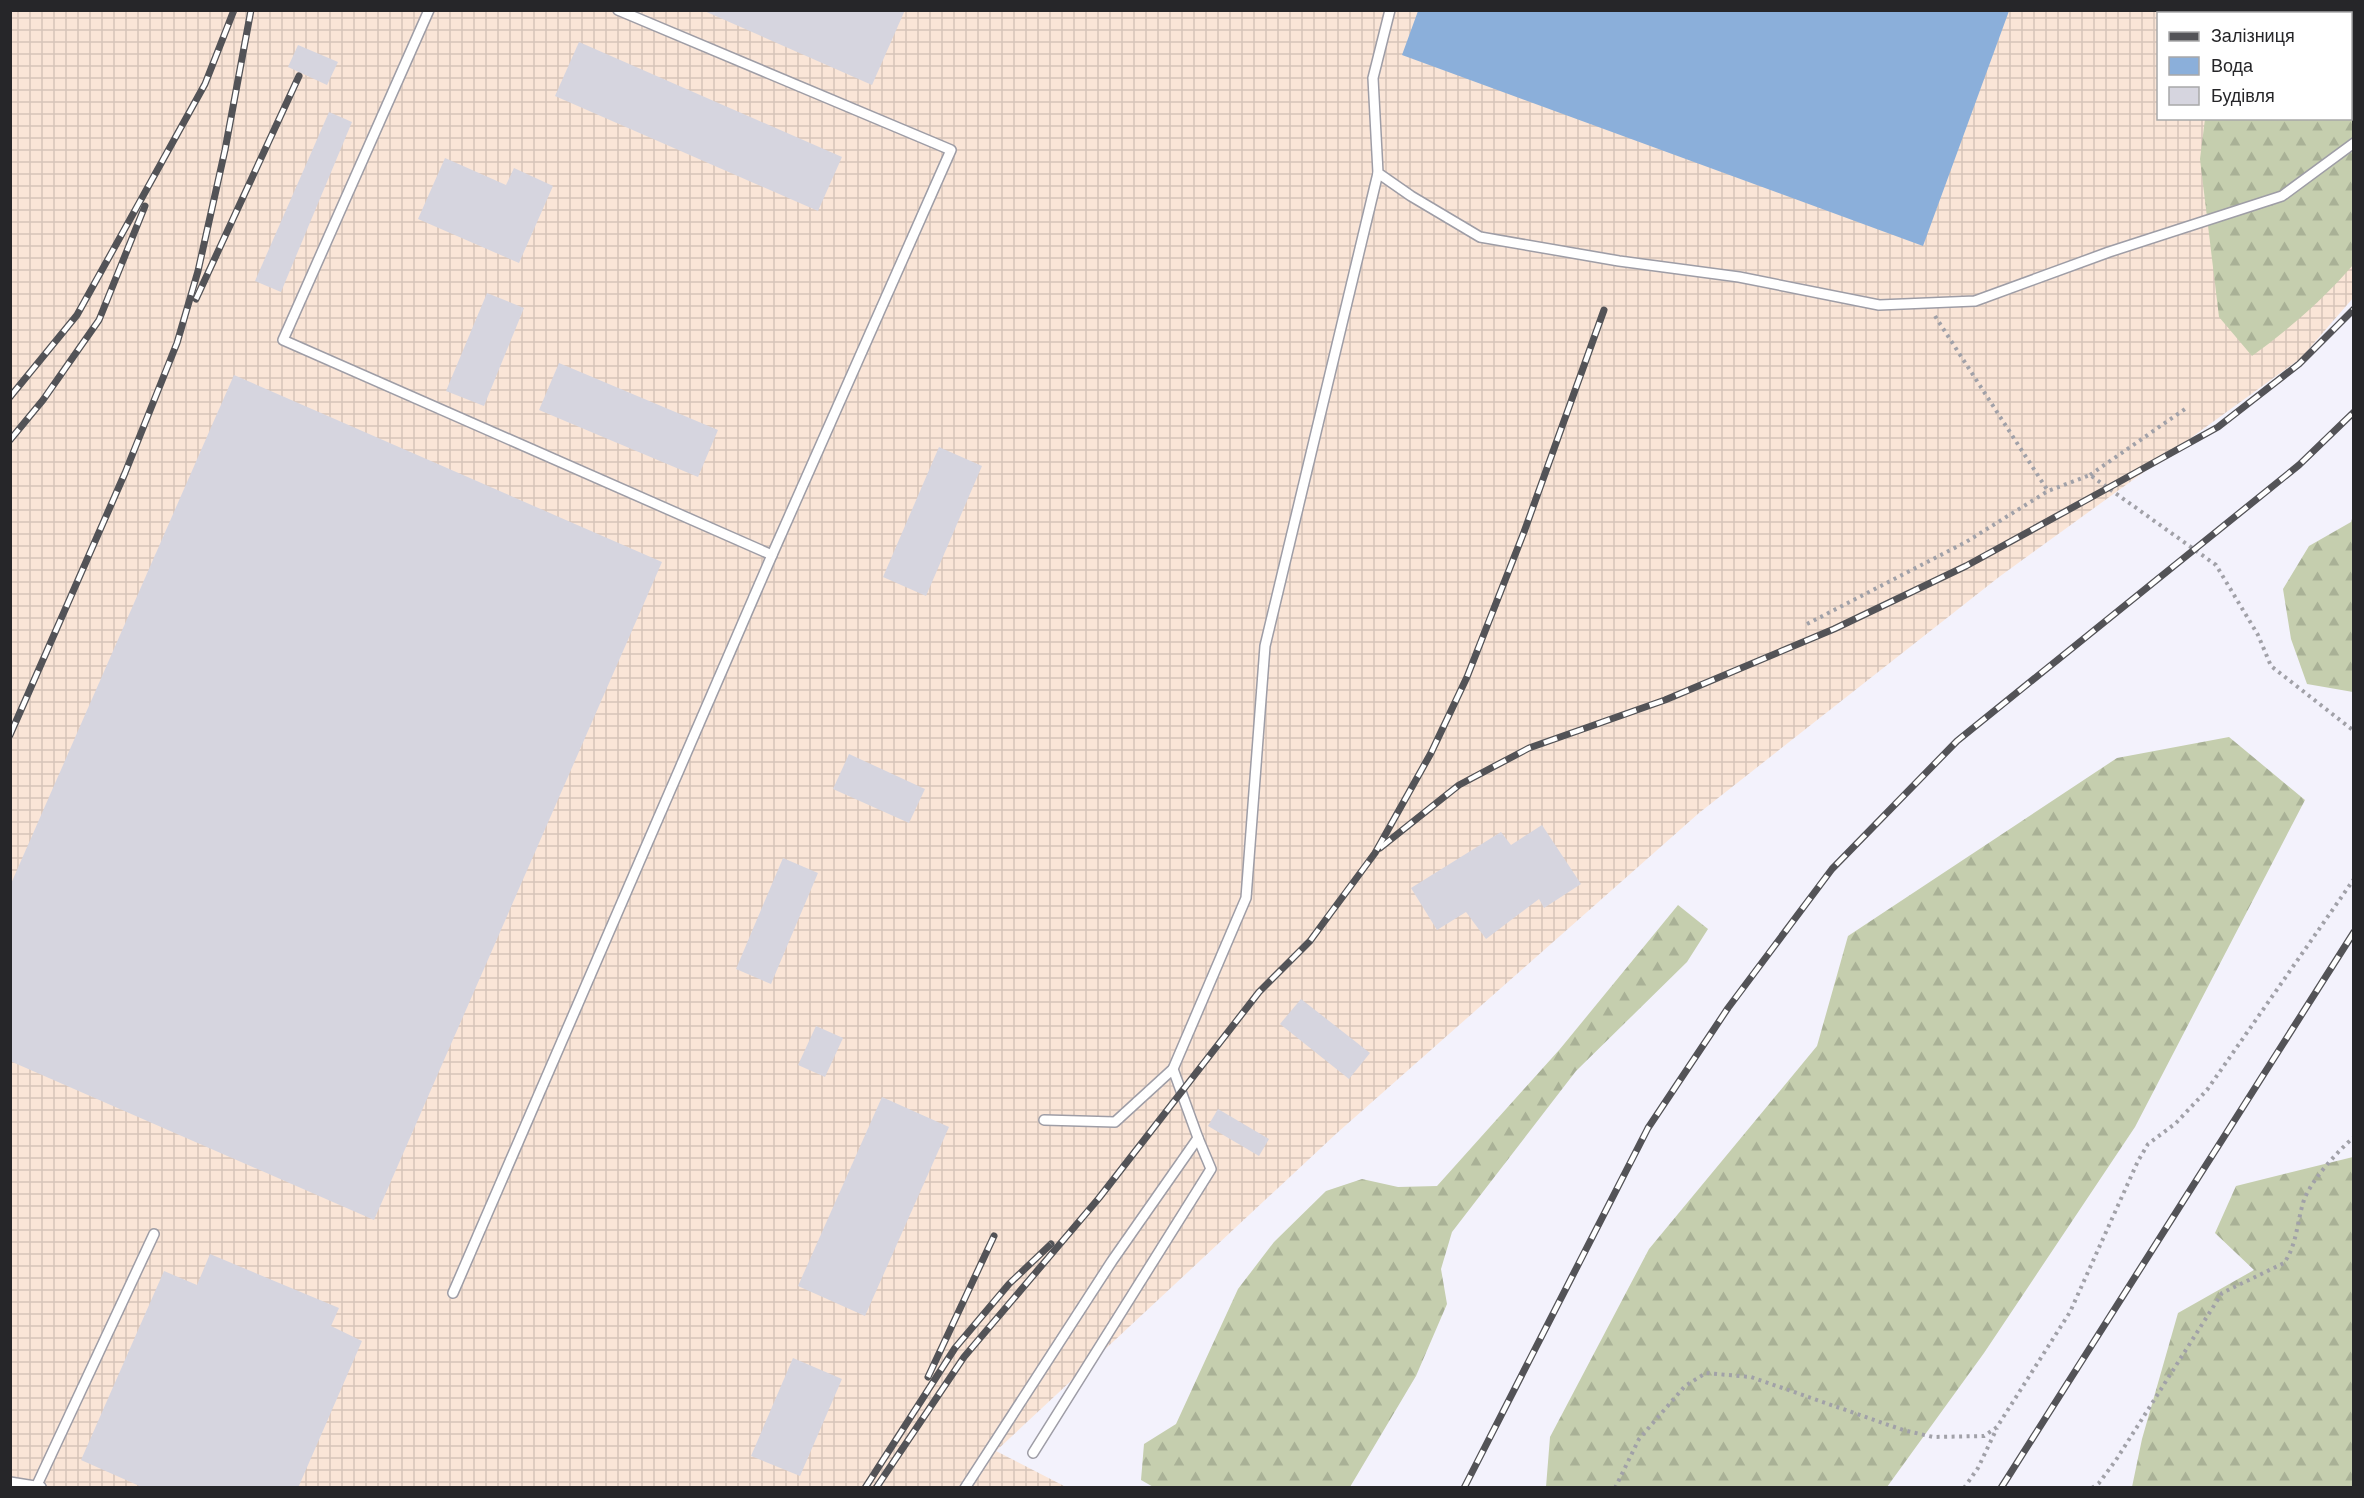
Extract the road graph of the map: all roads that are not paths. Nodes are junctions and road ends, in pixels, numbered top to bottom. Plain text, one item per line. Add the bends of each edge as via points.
1 (429, 10) edge
2 (618, 10) edge
3 (1390, 10) edge
4 (2354, 143) edge
5 (1378, 173) junction
6 (772, 555) junction
7 (1173, 1069) junction
8 (1044, 1120) dead end
9 (1198, 1138) junction
10 (153, 1234) dead end
11 (453, 1293) dead end
12 (1033, 1453) dead end
13 (10, 1482) edge
14 (39, 1486) edge
15 (965, 1488) edge

1 - 6 lane via 283,340
2 - 6 lane via 951,150
3 - 5 lane via 1373,78
4 - 5 lane via 2282,196 1975,301 1879,305 1739,277 1480,237
5 - 7 lane via 1265,646 1246,898
6 - 11 lane
7 - 8 lane via 1115,1122
7 - 9 lane
9 - 12 lane via 1211,1169
9 - 15 lane via 1112,1261
10 - 14 lane
13 - 14 lane

